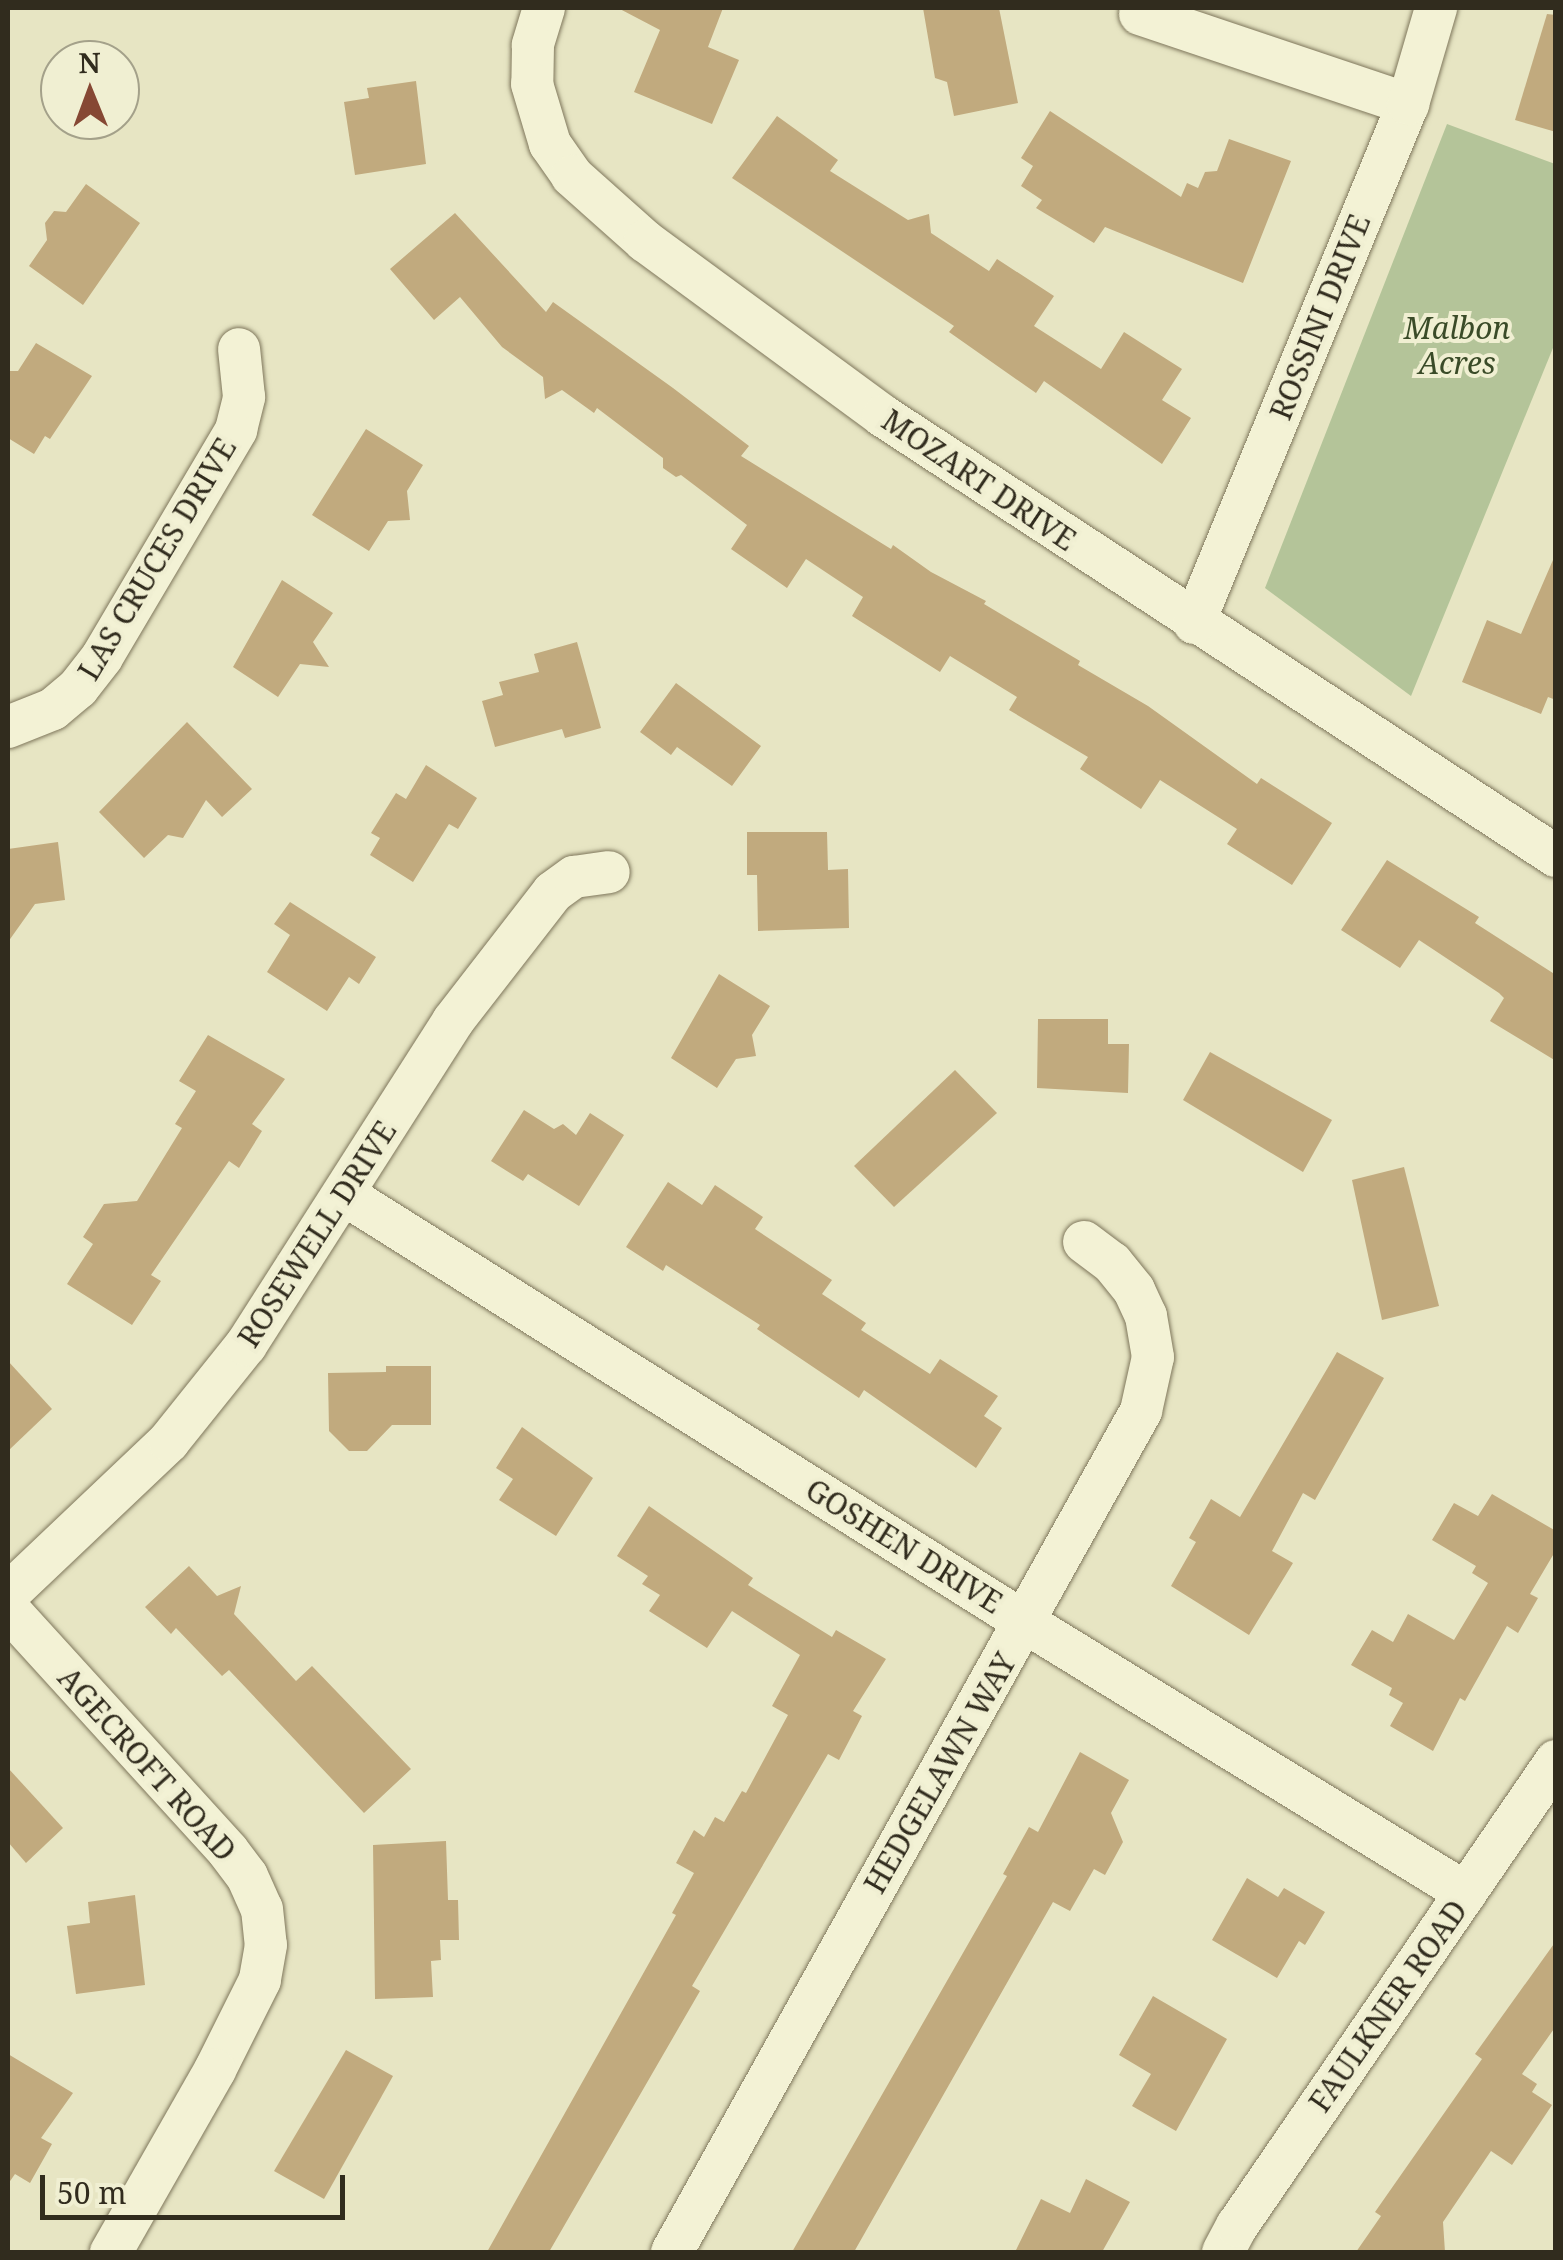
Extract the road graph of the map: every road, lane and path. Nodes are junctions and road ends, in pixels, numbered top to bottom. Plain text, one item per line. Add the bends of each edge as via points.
1 (544, 8) edge
2 (1436, 8) edge
3 (1140, 14) dead end
4 (1408, 104) junction
5 (240, 350) dead end
6 (1194, 624) junction
7 (8, 727) edge
8 (1556, 856) edge
9 (609, 872) dead end
10 (346, 1194) junction
11 (1084, 1242) dead end
12 (8, 1594) edge
13 (8, 1609) edge
14 (1026, 1623) junction
15 (1556, 1761) edge
16 (1466, 1893) junction
17 (112, 2252) edge
18 (672, 2252) edge
19 (1224, 2252) edge

1 - 6 street, MOZART DRIVE via 532,84 550,144 572,176 644,241 883,416
2 - 4 street, ROSSINI DRIVE
3 - 4 street
4 - 6 street, ROSSINI DRIVE
5 - 7 street, LAS CRUCES DRIVE via 244,397 236,430 102,657 53,709
6 - 8 street, MOZART DRIVE
9 - 10 street, ROSEWELL DRIVE via 574,878 553,892 453,1021
10 - 12 street, ROSEWELL DRIVE via 246,1345 170,1442
10 - 14 street, GOSHEN DRIVE
11 - 14 street, HEDGELAWN WAY via 1112,1263 1146,1316 1148,1391
13 - 17 street, AGECROFT ROAD via 228,1851 262,1909 266,1945 260,1980
14 - 16 street, GOSHEN DRIVE
14 - 18 street, HEDGELAWN WAY
15 - 16 street, FAULKNER ROAD
16 - 19 street, FAULKNER ROAD

